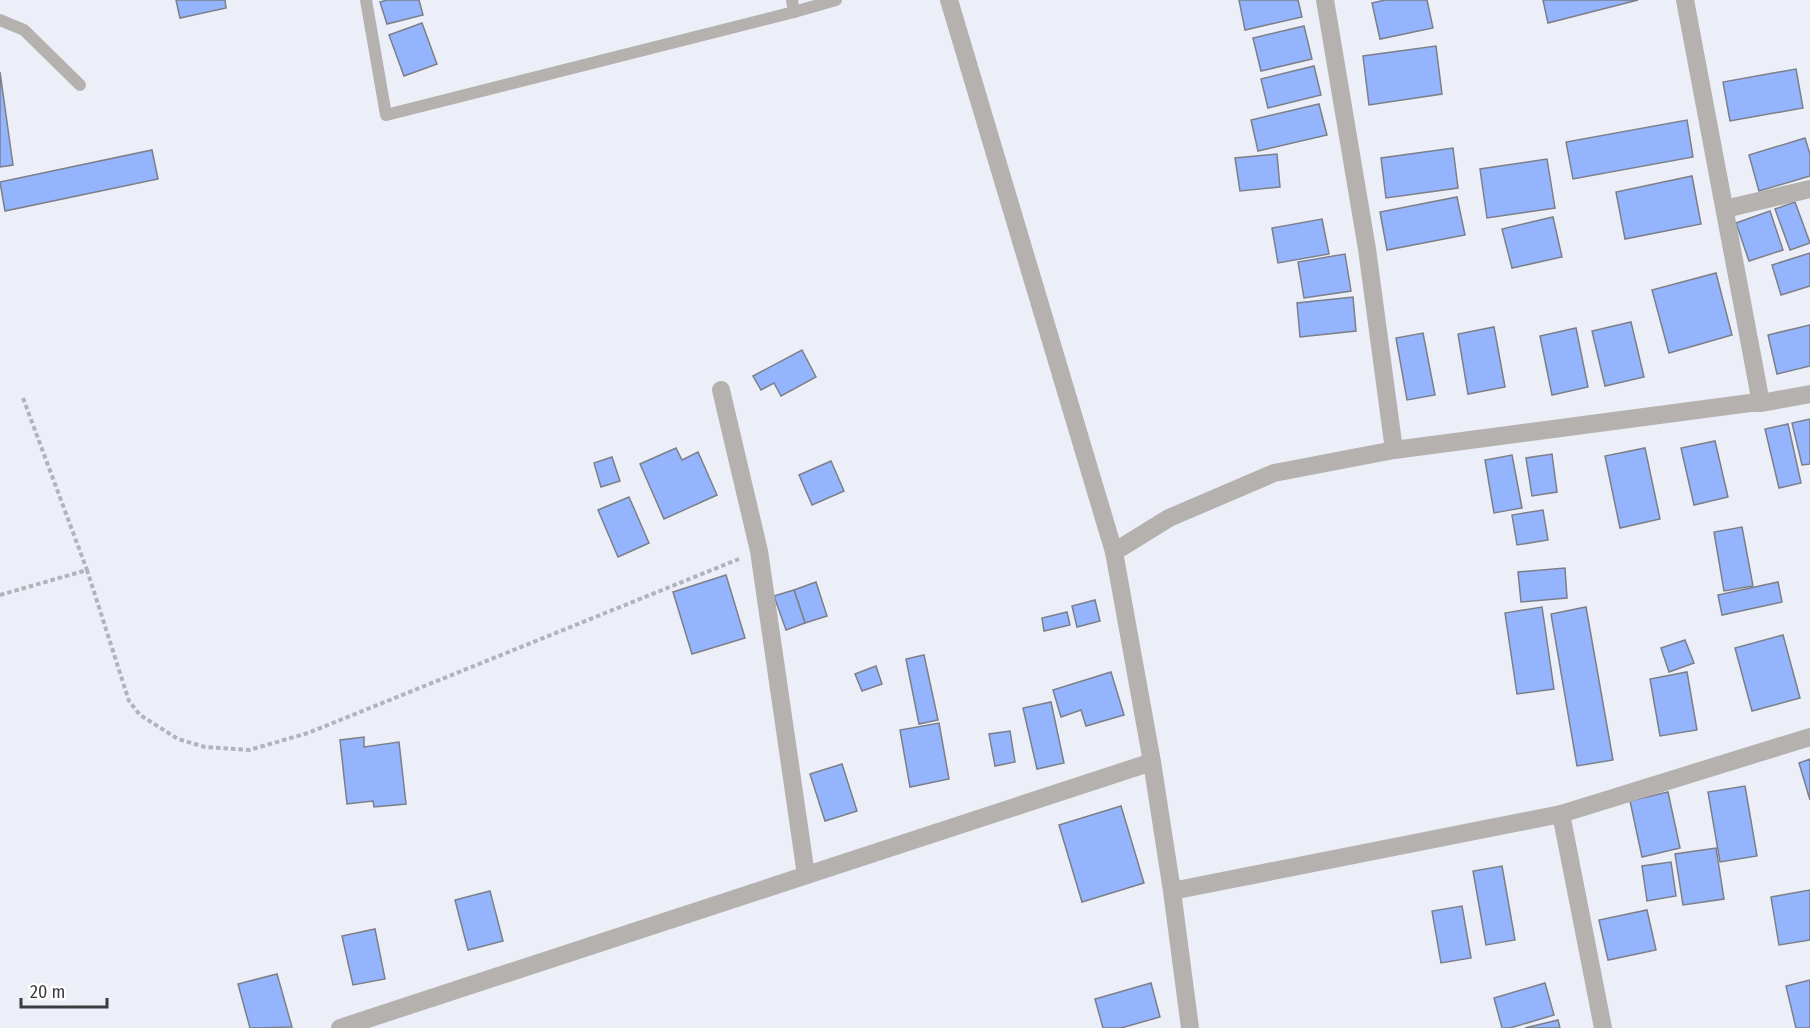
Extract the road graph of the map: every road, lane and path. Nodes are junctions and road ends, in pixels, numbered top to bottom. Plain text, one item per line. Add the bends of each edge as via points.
1 (366, 0) edge
2 (836, 0) edge
3 (949, 0) edge
4 (1325, 0) edge
5 (1685, 0) edge
6 (793, 6) edge
7 (0, 20) edge
8 (80, 85) dead end
9 (1810, 189) edge
10 (1725, 209) junction
11 (721, 390) dead end
12 (1810, 394) edge
13 (23, 398) dead end
14 (1761, 403) junction
15 (1394, 450) junction
16 (759, 551) junction
17 (1114, 552) junction
18 (87, 570) junction
19 (0, 595) edge
20 (1810, 737) edge
21 (1152, 762) junction
22 (1561, 814) junction
23 (806, 874) junction
24 (1172, 891) junction
25 (340, 1028) edge
26 (1190, 1028) edge
27 (1603, 1028) edge

1 - 6 lane via 386,115
2 - 6 lane
3 - 17 street
4 - 15 street via 1367,249
5 - 10 street
7 - 8 lane via 24,30
9 - 10 street
10 - 14 street
11 - 16 street
12 - 14 street
13 - 18 path
14 - 15 street
15 - 17 street via 1274,473 1168,518
16 - 18 path via 308,734 249,750 205,747 178,739 140,715 129,700
16 - 23 street
17 - 21 street
18 - 19 path
20 - 22 street
21 - 23 street
21 - 24 street
22 - 24 street
22 - 27 street
23 - 25 street
24 - 26 street

